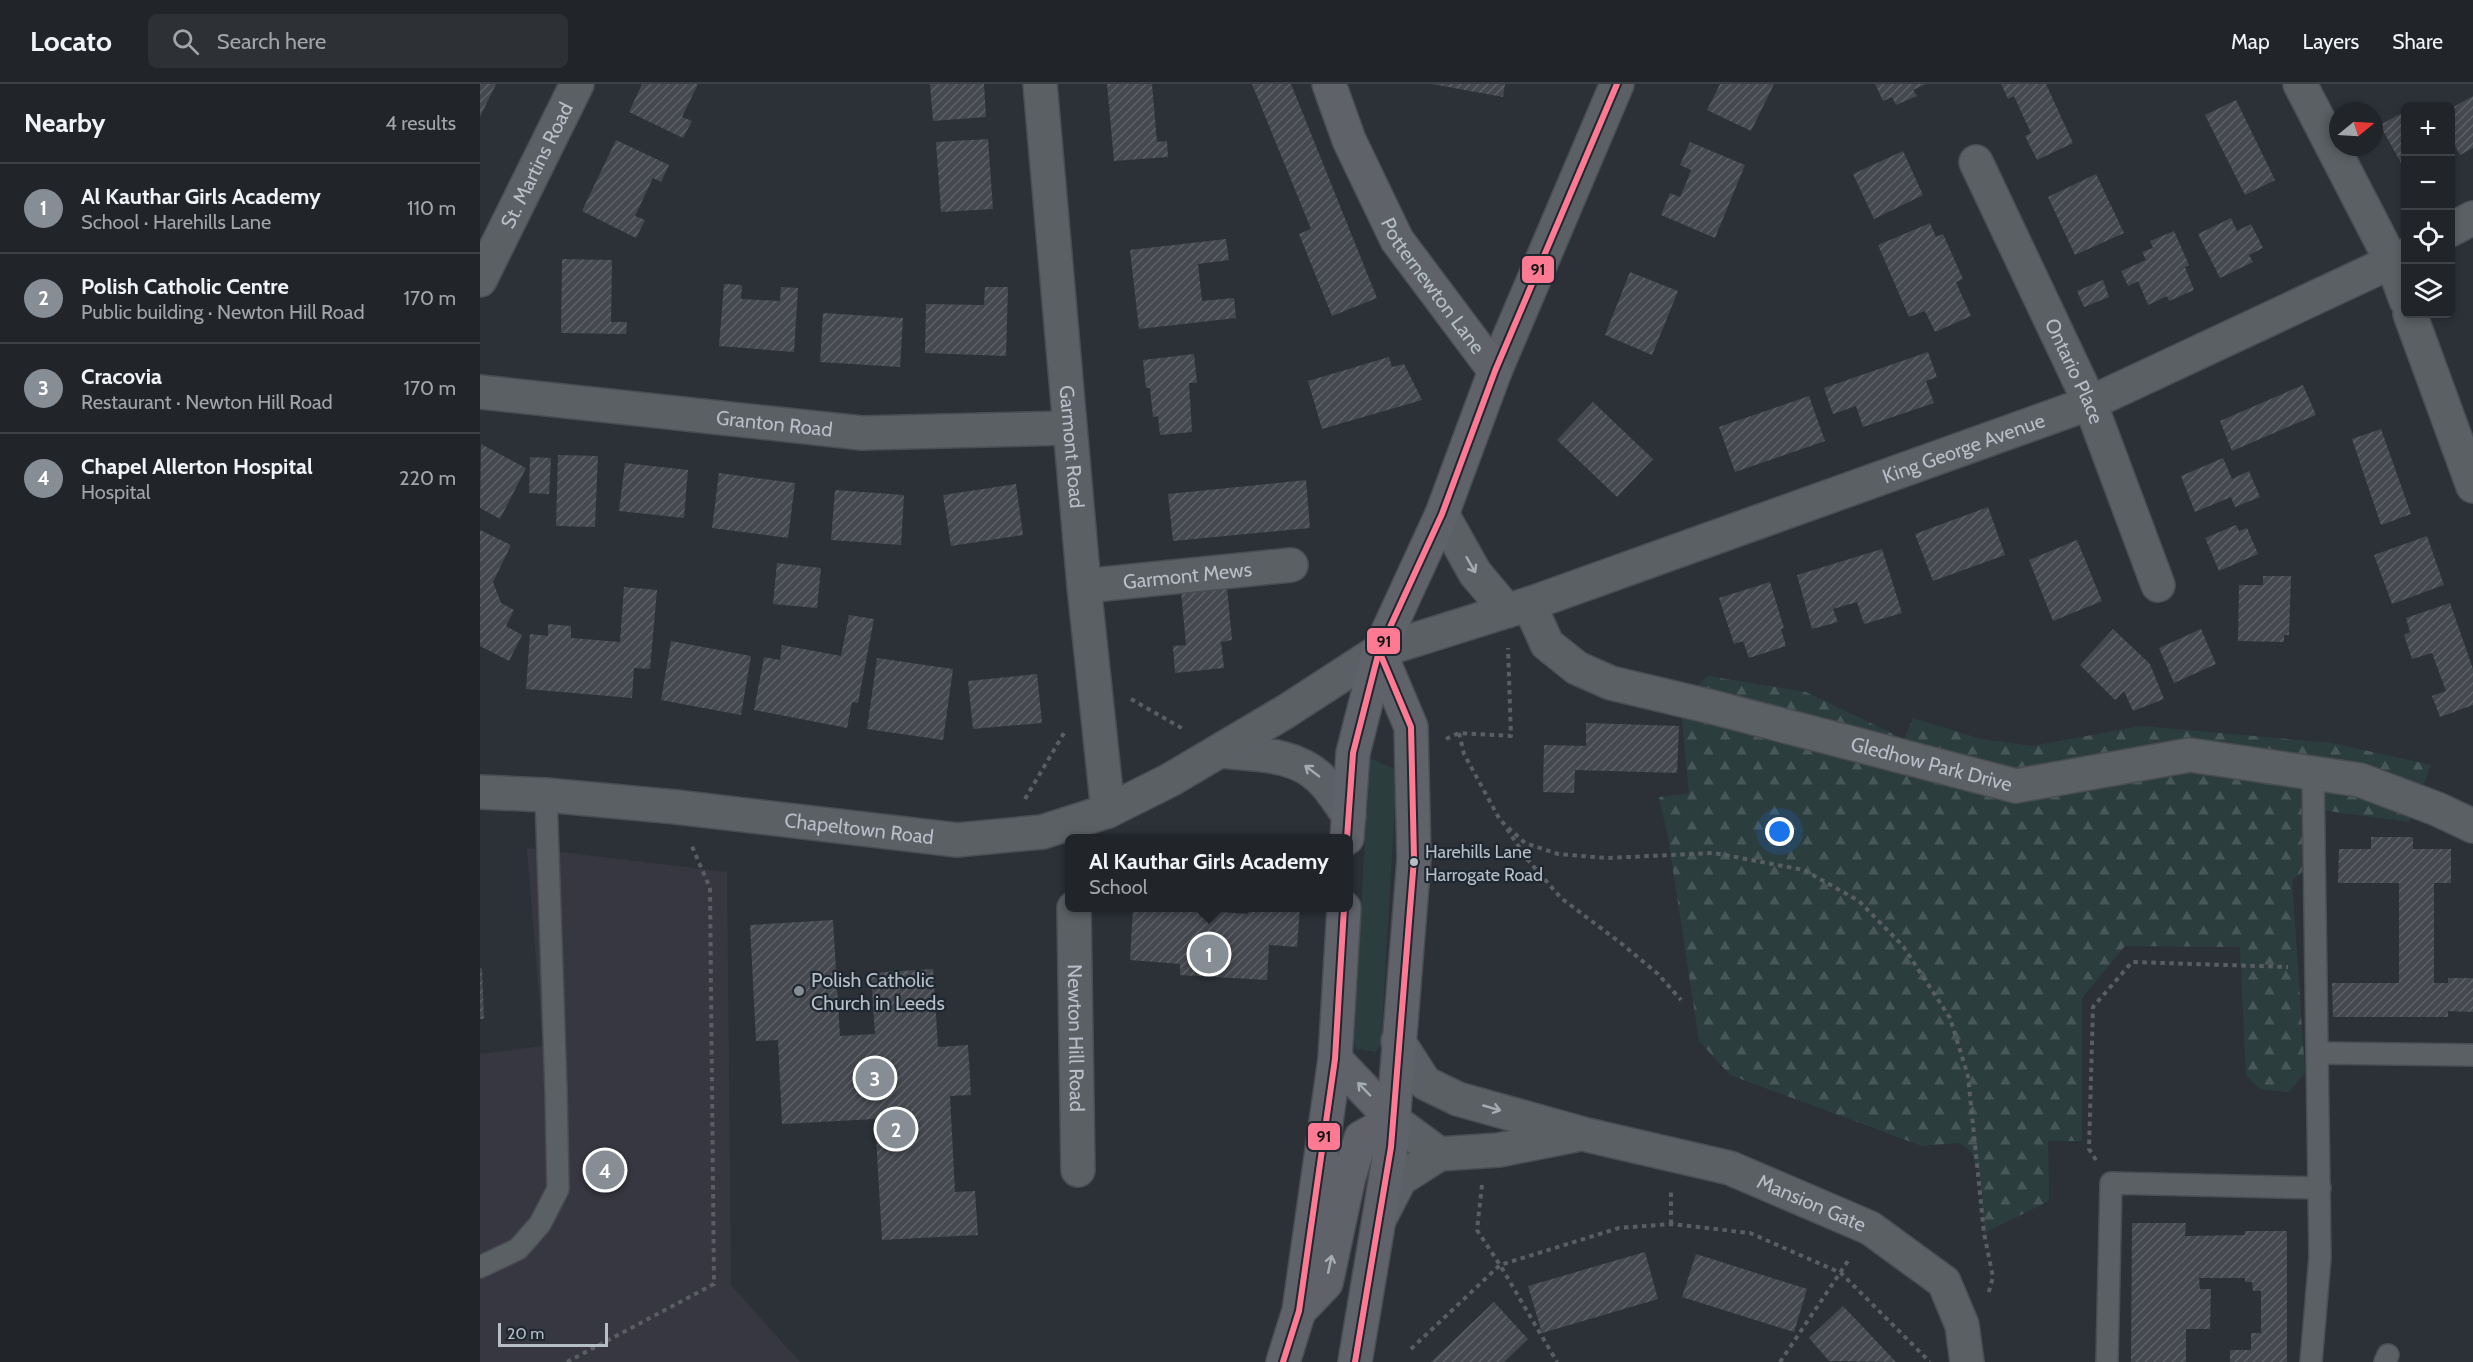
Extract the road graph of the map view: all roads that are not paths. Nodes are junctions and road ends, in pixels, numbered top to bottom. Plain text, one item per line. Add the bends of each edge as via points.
1 (576, 84) edge
2 (1040, 84) edge
3 (1329, 84) edge
4 (1617, 84) edge
5 (2300, 84) edge
6 (1976, 162) dead end
7 (2473, 218) edge
8 (2455, 228) edge
9 (2399, 259) edge
10 (480, 280) edge
11 (2411, 318) edge
12 (1495, 371) junction
13 (480, 392) edge
14 (2090, 403) junction
15 (1070, 428) junction
16 (2473, 486) edge
17 (1442, 514) junction
18 (1291, 565) dead end
19 (2158, 585) dead end
20 (1084, 586) junction
21 (1518, 608) junction
22 (1379, 651) junction
23 (1222, 751) junction
24 (2313, 773) junction
25 (480, 792) edge
26 (546, 795) junction
27 (1108, 811) junction
28 (2473, 826) edge
29 (1348, 827) edge
30 (1073, 830) edge
31 (1074, 912) edge
32 (1344, 912) edge
33 (1398, 1041) junction
34 (2318, 1053) junction
35 (2473, 1056) edge
36 (1335, 1059) junction
37 (1458, 1099) junction
38 (1393, 1120) junction
39 (1583, 1134) junction
40 (1439, 1154) junction
41 (1078, 1170) dead end
42 (2320, 1188) junction
43 (1379, 1220) junction
44 (480, 1267) edge
45 (1299, 1311) junction
46 (2107, 1361) edge
47 (1283, 1362) edge
48 (1355, 1362) edge
49 (1966, 1362) edge
50 (2311, 1362) edge

1 - 10 street, St. Martins Road
2 - 15 street, Garmont Road
3 - 12 main road, Potternewton Lane via 1349,140 1397,240
4 - 12 street
5 - 9 street
6 - 14 street, Ontario Place
7 - 8 street
9 - 14 street, King George Avenue
11 - 16 street
12 - 17 main road, Potternewton Lane
13 - 15 street, Granton Road via 862,433
14 - 19 street, Ontario Place
14 - 21 street, King George Avenue
15 - 20 street, Garmont Road
17 -> 21 street via 1475,573
17 - 22 main road, Potternewton Lane
18 - 20 street, Garmont Mews
20 - 27 street, Garmont Road
21 - 22 street, King George Avenue
21 - 24 street, Gledhow Park Drive via 1547,644 1577,668 1611,684 2016,786 2190,755
22 - 23 street, Chapeltown Road
22 - 29 main road, Potternewton Lane via 1353,753
22 - 33 main road via 1411,727 1414,859
23 - 27 street, Chapeltown Road
29 -> 23 street via 1322,779 1306,766 1288,758
24 - 28 street, Gledhow Park Drive via 2360,780
24 - 34 lane
25 - 26 street, Chapeltown Road
26 - 30 street, Chapeltown Road via 957,840
26 - 44 lane via 558,1189 540,1224 518,1249
27 - 30 street, Chapeltown Road
31 - 41 street, Newton Hill Road
32 - 36 main road
33 - 37 street, Mansion Gate via 1425,1083
33 - 38 main road
34 - 35 lane
34 - 42 lane
38 -> 36 main road
36 - 45 main road
37 - 38 street
37 -> 39 street, Mansion Gate
38 - 40 street
38 - 43 main road
45 -> 38 main road via 1326,1283 1361,1138
39 - 40 street, Mansion Gate via 1486,1151
39 - 49 street, Mansion Gate via 1730,1168 1870,1228 1944,1282 1962,1325
40 - 43 street via 1400,1179
42 - 46 lane via 2111,1184
42 - 50 lane via 2320,1257
43 - 48 main road
45 - 47 main road

